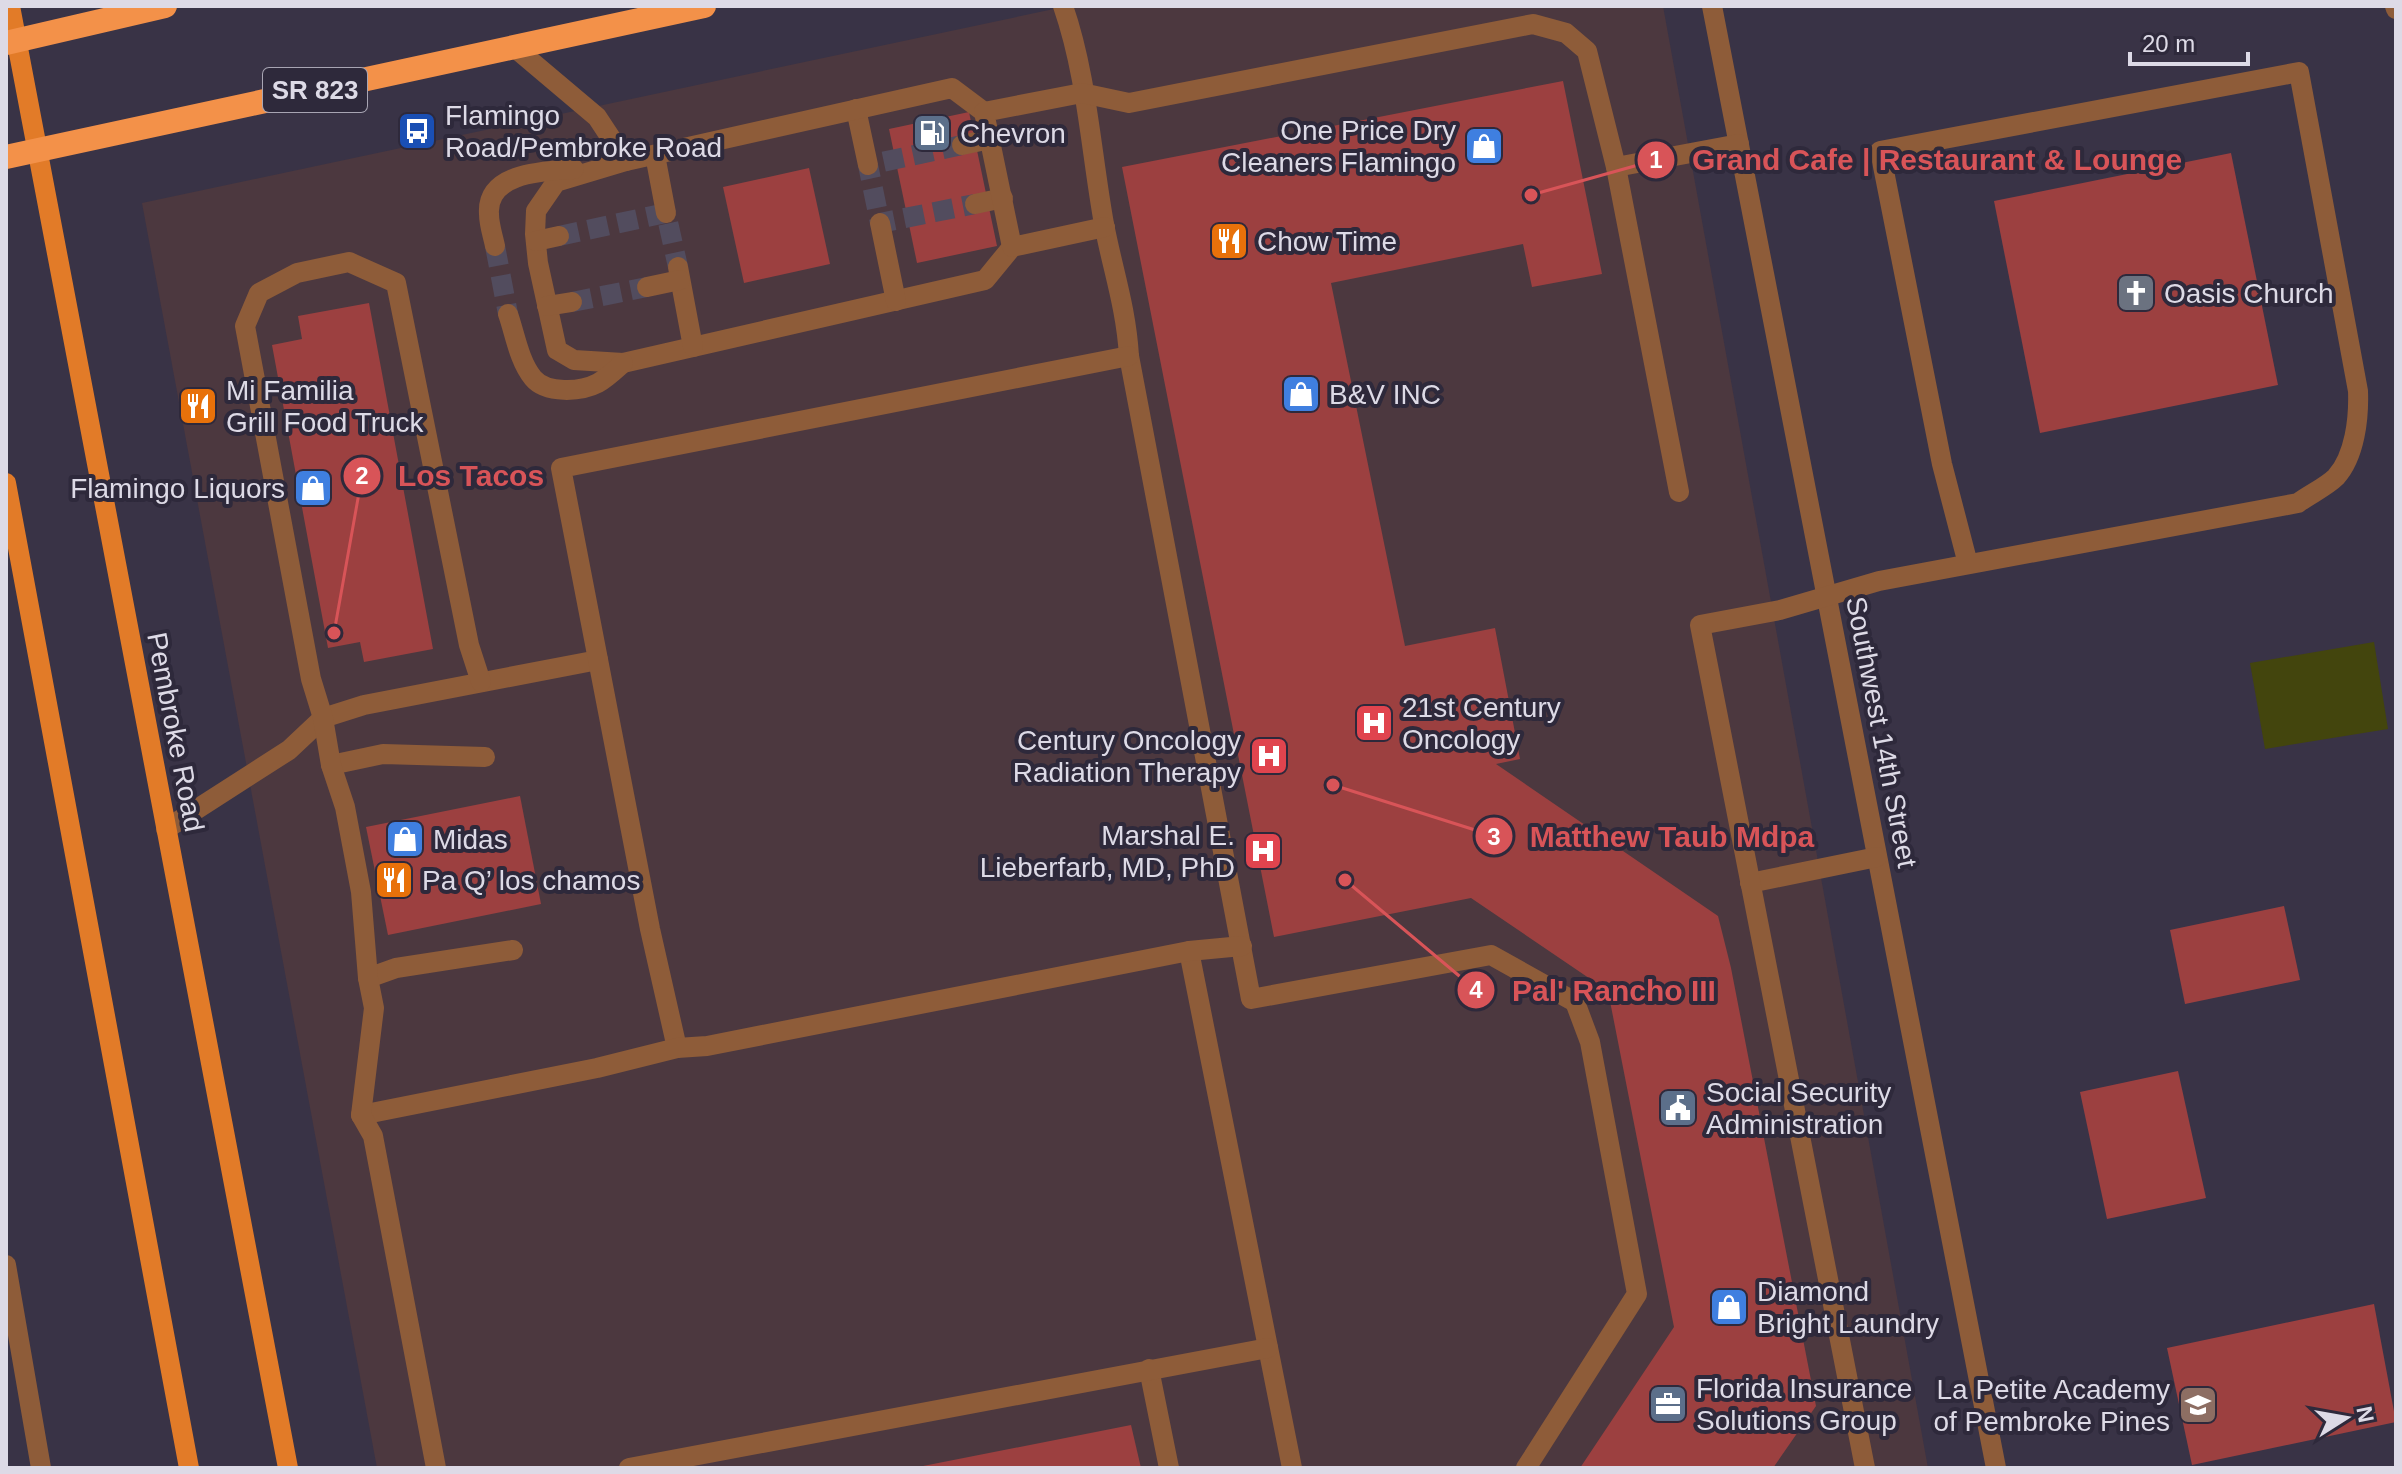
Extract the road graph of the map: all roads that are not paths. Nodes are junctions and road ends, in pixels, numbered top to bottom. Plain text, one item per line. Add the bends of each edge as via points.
1 (10, 6) edge
2 (165, 6) edge
3 (704, 6) edge
4 (1063, 6) edge
5 (1712, 6) edge
6 (12, 41) edge
7 (514, 47) junction
8 (1082, 93) junction
9 (856, 109) junction
10 (984, 112) junction
11 (990, 139) junction
12 (1739, 144) junction
13 (962, 145) tunnel mouth
14 (37, 150) junction
15 (655, 155) junction
16 (6, 157) edge
17 (616, 164) junction
18 (868, 165) dead end
19 (1616, 167) junction
20 (1003, 198) junction
21 (975, 204) tunnel mouth
22 (666, 213) dead end
23 (880, 223) dead end
24 (1105, 227) junction
25 (559, 236) tunnel mouth
26 (536, 241) junction
27 (495, 246) tunnel mouth
28 (1012, 247) junction
29 (647, 287) tunnel mouth
30 (896, 301) junction
31 (572, 302) tunnel mouth
32 (547, 306) junction
33 (508, 314) tunnel mouth
34 (693, 347) junction
35 (1129, 356) junction
36 (623, 363) junction
37 (6, 483) edge
38 (1679, 492) dead end
39 (1968, 564) junction
40 (1827, 598) junction
41 (598, 660) junction
42 (481, 682) junction
43 (323, 718) junction
44 (485, 757) dead end
45 (331, 765) junction
46 (166, 829) junction
47 (1877, 857) junction
48 (1750, 883) junction
49 (1242, 946) junction
50 (513, 950) dead end
51 (1189, 951) junction
52 (368, 978) junction
53 (677, 1048) junction
54 (361, 1115) junction
55 (6, 1265) edge
56 (1268, 1348) junction
57 (1149, 1369) junction
58 (41, 1468) edge
59 (189, 1468) edge
60 (288, 1468) edge
61 (436, 1468) edge
62 (629, 1468) edge
63 (1169, 1468) edge
64 (1292, 1468) edge
65 (1526, 1468) edge
66 (1865, 1468) edge
67 (1996, 1468) edge

1 - 6 main road, Pembroke Road
2 - 6 highway
3 - 7 highway, SR 823
4 - 8 street
5 - 12 street, Southwest 14th Street
6 - 14 main road, Pembroke Road
7 - 14 highway, SR 823
7 - 17 street via 597,117
8 - 10 street
8 - 19 street via 1129,103 1533,24 1566,33 1587,51
8 - 24 street
9 - 10 street via 952,88
9 - 15 street
9 - 18 street
10 - 11 street
11 - 13 street
11 - 20 street
12 - 19 street
12 - 40 street, Southwest 14th Street
14 - 16 highway, SR 823
14 - 46 main road, Pembroke Road
15 - 17 street
15 - 22 street
17 - 26 street via 556,182 536,211
17 - 27 street via 516,176 496,192 488,211
19 - 38 street
20 - 21 street
20 - 28 street
23 - 30 street
24 - 28 street
24 - 35 street via 1126,311
25 - 26 street
26 - 32 street
28 - 30 street via 985,280
29 - 34 street via 679,273
30 - 34 street
31 - 32 street
32 - 36 street via 557,350 574,360
33 - 36 street via 522,357 534,379 545,386 567,390 597,384
34 - 36 street
35 - 41 street via 561,468
35 - 49 street
37 - 59 main road
39 - 39 street via 2298,503 2336,476 2359,417 2358,391 2299,72 1880,151 1942,464
39 - 40 street via 1879,581
40 - 47 street, Southwest 14th Street
40 - 48 street via 1700,625
41 - 42 street
41 - 53 street
42 - 43 street
42 - 43 street via 469,645 396,283 349,262 297,273 259,293 245,326 311,679
43 - 45 street
43 - 46 street via 289,750
44 - 45 street via 383,754
45 - 52 street via 361,892
46 - 60 main road, Pembroke Road
47 - 48 street
47 - 67 street, Southwest 14th Street
48 - 66 street
49 - 51 street
49 - 65 street via 1251,999 1491,955 1575,1002 1590,1042 1637,1294
50 - 52 street via 396,968
51 - 53 street
51 - 56 street
52 - 54 street via 374,1008
53 - 54 street
54 - 61 street via 373,1136
55 - 58 street
56 - 57 street
56 - 64 street
57 - 62 street
57 - 63 street

